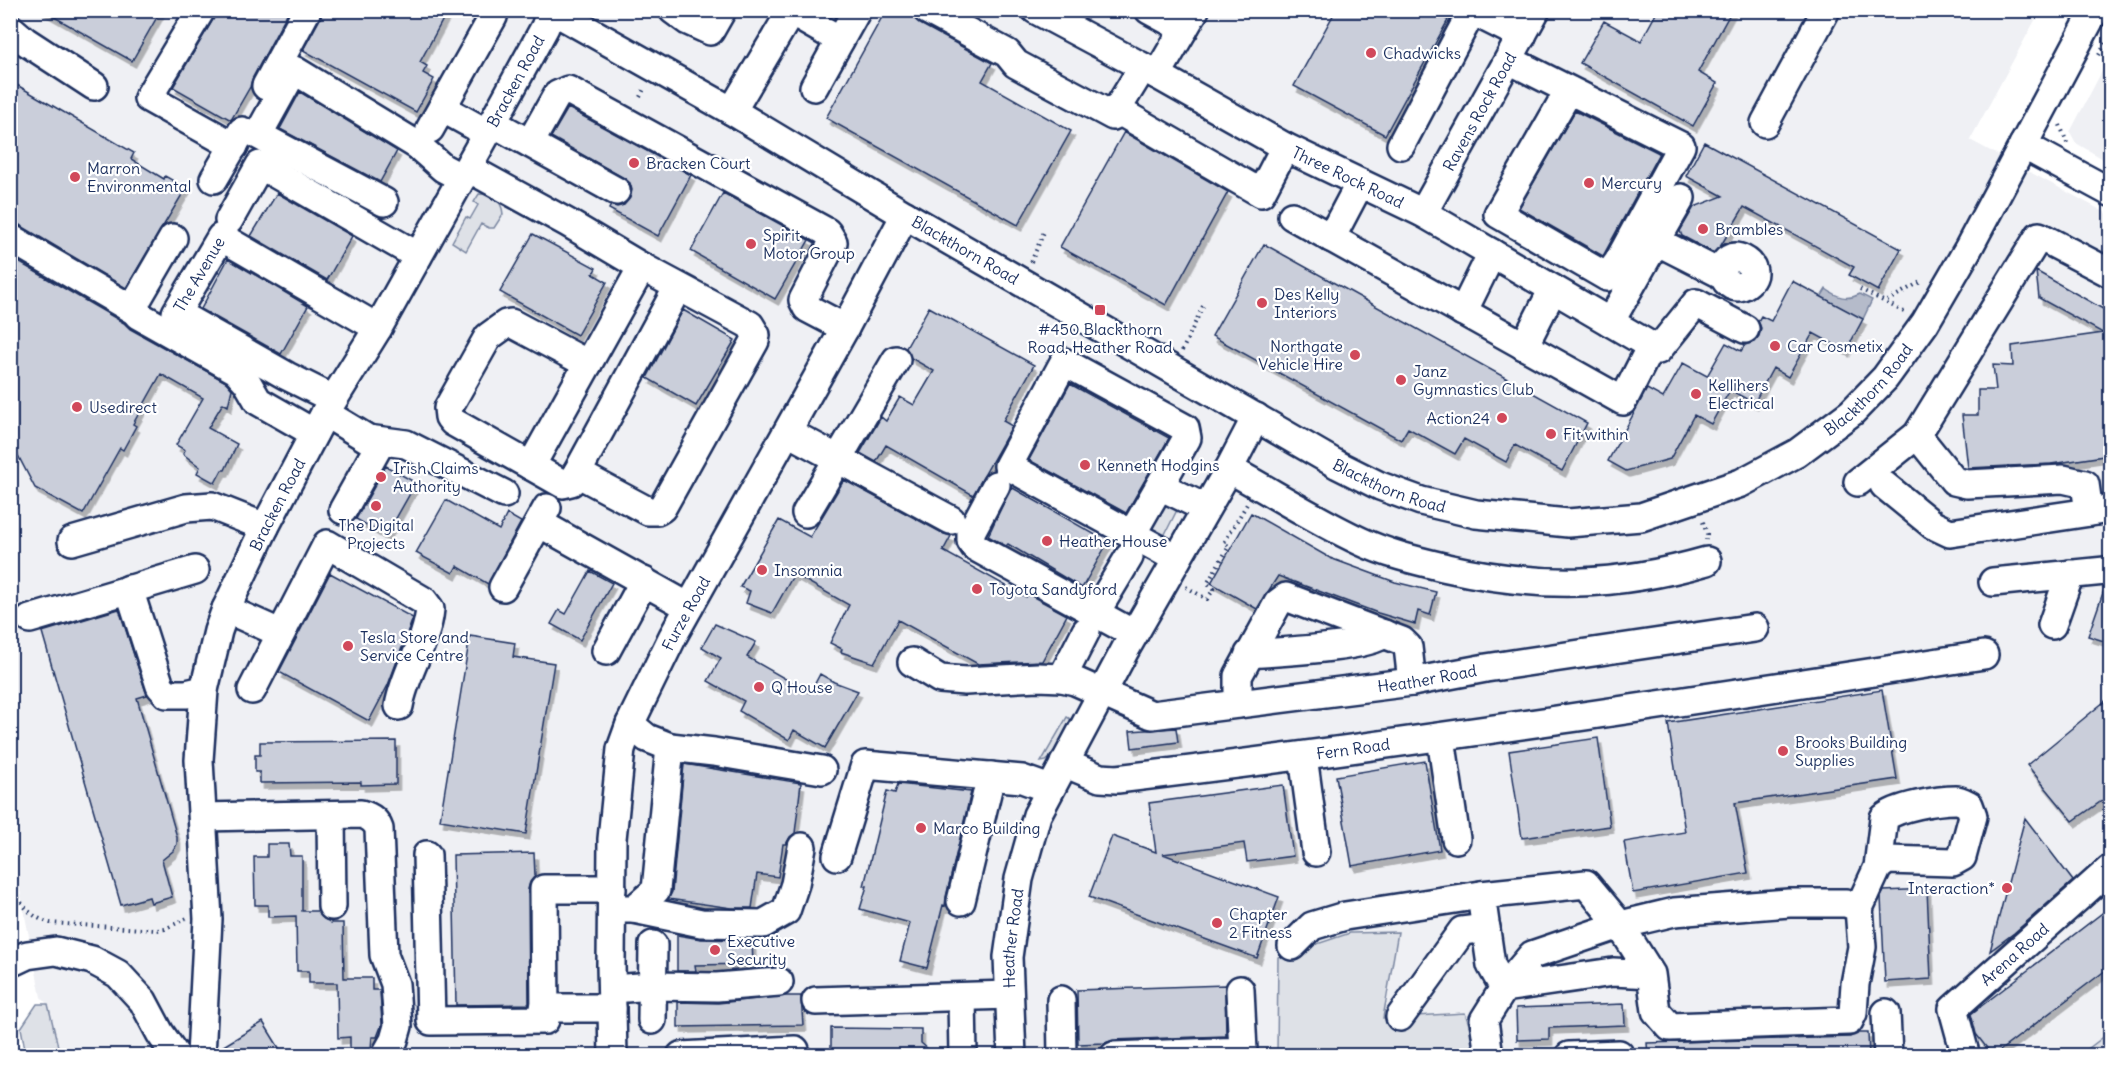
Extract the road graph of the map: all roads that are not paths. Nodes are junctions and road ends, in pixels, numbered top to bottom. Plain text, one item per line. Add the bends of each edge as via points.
1 (201, 10) edge
2 (307, 10) edge
3 (551, 10) edge
4 (673, 10) edge
5 (722, 10) edge
6 (857, 10) edge
7 (927, 10) edge
8 (1149, 10) edge
9 (1536, 10) edge
10 (1826, 10) edge
11 (2095, 10) edge
12 (791, 11) edge
13 (1043, 12) edge
14 (493, 17) dead end
15 (1190, 20) edge
16 (10, 28) edge
17 (1522, 36) junction
18 (840, 40) junction
19 (1509, 60) junction
20 (1150, 71) junction
21 (94, 86) dead end
22 (814, 87) dead end
23 (1569, 90) junction
24 (1117, 110) junction
25 (732, 111) junction
26 (1765, 123) dead end
27 (490, 128) junction
28 (530, 143) junction
29 (1401, 145) dead end
30 (2023, 145) junction
31 (234, 146) junction
32 (1285, 147) junction
33 (465, 173) junction
34 (214, 179) dead end
35 (1360, 183) junction
36 (616, 191) dead end
37 (2110, 192) edge
38 (1681, 198) dead end
39 (384, 202) dead end
40 (1423, 213) junction
41 (906, 215) junction
42 (1292, 216) dead end
43 (229, 220) dead end
44 (10, 237) edge
45 (173, 237) dead end
46 (1331, 238) junction
47 (1656, 241) junction
48 (1492, 253) junction
49 (418, 256) junction
50 (642, 267) junction
51 (2110, 273) edge
52 (1723, 275) dead end
53 (678, 288) junction
54 (1553, 289) junction
55 (135, 311) junction
56 (1463, 312) junction
57 (1611, 322) junction
58 (378, 328) junction
59 (845, 328) junction
60 (1745, 329) dead end
61 (1524, 346) junction
62 (1655, 348) junction
63 (896, 360) dead end
64 (588, 364) junction
65 (324, 415) junction
66 (1256, 417) junction
67 (788, 432) junction
68 (1917, 435) junction
69 (381, 442) junction
70 (837, 458) junction
71 (531, 466) junction
72 (1229, 469) junction
73 (577, 473) junction
74 (996, 485) dead end
75 (1160, 486) junction
76 (504, 494) dead end
77 (1205, 508) junction
78 (343, 510) dead end
79 (2100, 510) edge
80 (806, 513) dead end
81 (951, 520) dead end
82 (265, 527) junction
83 (72, 541) dead end
84 (1130, 546) junction
85 (1177, 559) junction
86 (1707, 561) dead end
87 (195, 570) dead end
88 (2110, 572) edge
89 (2070, 574) junction
90 (644, 581) junction
91 (1993, 582) dead end
92 (503, 587) dead end
93 (129, 589) junction
94 (689, 607) junction
95 (226, 609) junction
96 (30, 619) dead end
97 (1091, 621) junction
98 (2052, 625) dead end
99 (1755, 628) dead end
100 (280, 633) junction
101 (1134, 634) junction
102 (1384, 634) junction
103 (606, 651) dead end
104 (1248, 654) junction
105 (1984, 655) dead end
106 (912, 662) dead end
107 (1062, 678) junction
108 (1412, 682) junction
109 (204, 690) junction
110 (252, 690) dead end
111 (1101, 694) junction
112 (1238, 704) junction
113 (399, 706) dead end
114 (630, 724) junction
115 (1441, 738) junction
116 (670, 747) junction
117 (1303, 756) junction
118 (1064, 763) junction
119 (822, 770) dead end
120 (991, 776) junction
121 (1050, 789) junction
122 (331, 815) junction
123 (203, 817) junction
124 (1456, 839) dead end
125 (802, 847) dead end
126 (1316, 852) dead end
127 (427, 855) dead end
128 (837, 856) dead end
129 (1878, 867) dead end
130 (2110, 869) edge
131 (1481, 895) junction
132 (961, 901) dead end
133 (619, 902) junction
134 (332, 906) dead end
135 (1859, 908) junction
136 (1620, 925) junction
137 (1486, 928) junction
138 (653, 945) dead end
139 (1292, 946) dead end
140 (10, 963) edge
141 (1651, 974) junction
142 (779, 982) dead end
143 (653, 986) junction
144 (1504, 988) junction
145 (1240, 990) dead end
146 (1010, 995) junction
147 (612, 998) junction
148 (962, 998) junction
149 (1061, 1000) dead end
150 (816, 1001) dead end
151 (544, 1008) junction
152 (1886, 1013) dead end
153 (1400, 1017) dead end
154 (652, 1020) dead end
155 (795, 1050) dead end
156 (1965, 1053) dead end
157 (1619, 1054) edge
158 (176, 1056) edge
159 (201, 1056) edge
160 (386, 1056) edge
161 (613, 1056) edge
162 (681, 1056) edge
163 (963, 1056) edge
164 (1012, 1056) edge
165 (1062, 1056) edge
166 (1114, 1056) edge
167 (1489, 1056) edge
168 (1569, 1056) edge
169 (1888, 1056) edge

1 - 31 street via 148,98
2 - 31 street
3 - 25 street, Blackthorn Road
3 - 27 street, Bracken Road
4 - 5 street via 710,31
6 - 18 street
7 - 24 street via 1113,116
8 - 15 street
9 - 17 street, Ravens Rock Road
10 - 26 street
11 - 30 street, Blackthorn Road
12 - 18 street
12 - 25 street
13 - 20 street, Three Rock Road
14 - 27 street via 436,118
15 - 20 street
16 - 21 street
17 - 19 street, Ravens Rock Road
17 - 29 street via 1472,10
18 - 22 street
19 - 23 street
19 - 40 street, Ravens Rock Road
20 - 24 street
20 - 32 street, Three Rock Road
23 - 23 street via 1498,214 1607,276 1681,146
24 - 32 street via 1262,193
25 - 41 street, Blackthorn Road
27 - 28 street
27 - 33 street, Bracken Road
28 - 36 street
28 - 59 street via 557,95 568,90 827,232 833,242 803,300 807,308
30 - 37 street
30 - 66 street, Blackthorn Road via 1925,323 1884,378 1852,412 1797,453 1741,483 1694,500 1641,517 1568,523 1476,514 1380,486
31 - 34 street
32 - 35 street, Three Rock Road
33 - 39 street via 443,168 417,145 294,70 258,135
33 - 49 street, Bracken Road
33 - 50 street via 568,223
35 - 40 street, Three Rock Road
35 - 46 street
38 - 47 street
40 - 48 street, Three Rock Road
41 - 59 street, Furze Road
41 - 66 street, Blackthorn Road
42 - 46 street
43 - 49 street via 260,165
44 - 55 street
45 - 55 street via 137,300
46 - 56 street
47 - 52 street
47 - 57 street
48 - 54 street, Three Rock Road
48 - 56 street
49 - 58 street, Bracken Road
50 - 53 street
50 - 64 street
51 - 68 street via 2038,236
53 - 73 street
53 - 73 street via 750,325 755,341 662,508 648,511
54 - 57 street, Three Rock Road
54 - 61 street
55 - 65 street via 236,370 258,401
56 - 61 street
57 - 62 street, Three Rock Road
58 - 65 street, Bracken Road
58 - 65 street, The Avenue via 221,237 176,313 287,376
59 - 67 street, Furze Road
60 - 62 street via 1696,303
61 - 62 street via 1623,401
63 - 70 street
64 - 71 street
64 - 71 street via 511,323 506,324 488,337 453,398 448,408 453,422
65 - 69 street
65 - 82 street, Bracken Road
66 - 72 street, Heather Road
67 - 70 street
67 - 94 street, Furze Road
68 - 79 street via 1954,481 1967,484 2063,479 2085,484
68 - 79 street via 1871,483 1950,533
69 - 76 street via 406,444
69 - 78 street
70 - 80 street
70 - 81 street
71 - 73 street via 563,484 571,482
72 - 77 street, Heather Road
72 - 86 street via 1362,542 1433,565 1497,578 1563,584 1603,581 1651,575
74 - 97 street via 971,532 975,547
75 - 77 street
75 - 84 street
75 - 84 street via 1187,438 1185,428 1064,362 1008,466
77 - 85 street, Heather Road
82 - 83 street via 212,506
82 - 95 street, Bracken Road
84 - 85 street
84 - 97 street
85 - 101 street, Heather Road
87 - 93 street
88 - 89 street
89 - 91 street
89 - 98 street
90 - 92 street via 543,515
90 - 94 street
90 - 103 street
93 - 96 street
93 - 109 street via 160,686 167,694
94 - 114 street, Furze Road
95 - 100 street
95 - 109 street, Bracken Road via 211,652
97 - 101 street
97 - 107 street
99 - 108 street, Heather Road
100 - 110 street
100 - 113 street via 327,544 424,600 430,609 429,622
101 - 111 street, Heather Road
102 - 104 street via 1368,642
102 - 104 street via 1286,597 1278,603
102 - 108 street via 1408,647
104 - 112 street via 1238,676
105 - 115 street, Fern Road
106 - 107 street via 940,679
107 - 111 street
108 - 112 street, Heather Road
109 - 123 street, Bracken Road via 199,760
111 - 112 street, Heather Road via 1152,715
111 - 118 street, Heather Road
114 - 116 street via 646,738
114 - 133 street, Furze Road via 621,749 612,839
115 - 117 street, Fern Road
115 - 124 street
116 - 119 street
116 - 133 street via 656,890
117 - 118 street, Fern Road via 1109,780
117 - 126 street
118 - 121 street, Heather Road
120 - 121 street via 1022,779
120 - 128 street via 865,765
120 - 132 street
121 - 146 street, Heather Road via 1019,879 1008,957
122 - 123 street
122 - 134 street
122 - 160 street via 368,816 380,829 384,954 394,984 398,1026
123 - 159 street, Bracken Road
125 - 133 street via 786,911 764,924 701,923
127 - 151 street via 431,1021 545,1020
129 - 135 street
130 - 156 street, Arena Road via 1953,1009
131 - 136 street via 1586,884
131 - 137 street
131 - 139 street via 1345,916 1312,926
133 - 147 street, Furze Road
133 - 151 street via 544,889
135 - 136 street via 1846,903 1789,903 1674,912
135 - 141 street via 1862,947 1849,1021 1670,1027 1656,1011
136 - 141 street
136 - 144 street via 1532,954
137 - 144 street via 1491,965
137 - 153 street via 1462,931
138 - 143 street
140 - 158 street via 56,951 92,960 118,974 142,1001
141 - 144 street via 1613,972
142 - 143 street via 717,987
143 - 147 street
143 - 154 street
144 - 167 street via 1485,1020
145 - 166 street via 1243,1051
146 - 148 street
146 - 164 street, Heather Road
147 - 151 street
147 - 161 street, Furze Road
148 - 150 street
148 - 163 street
149 - 165 street
152 - 169 street
155 - 162 street
157 - 168 street

